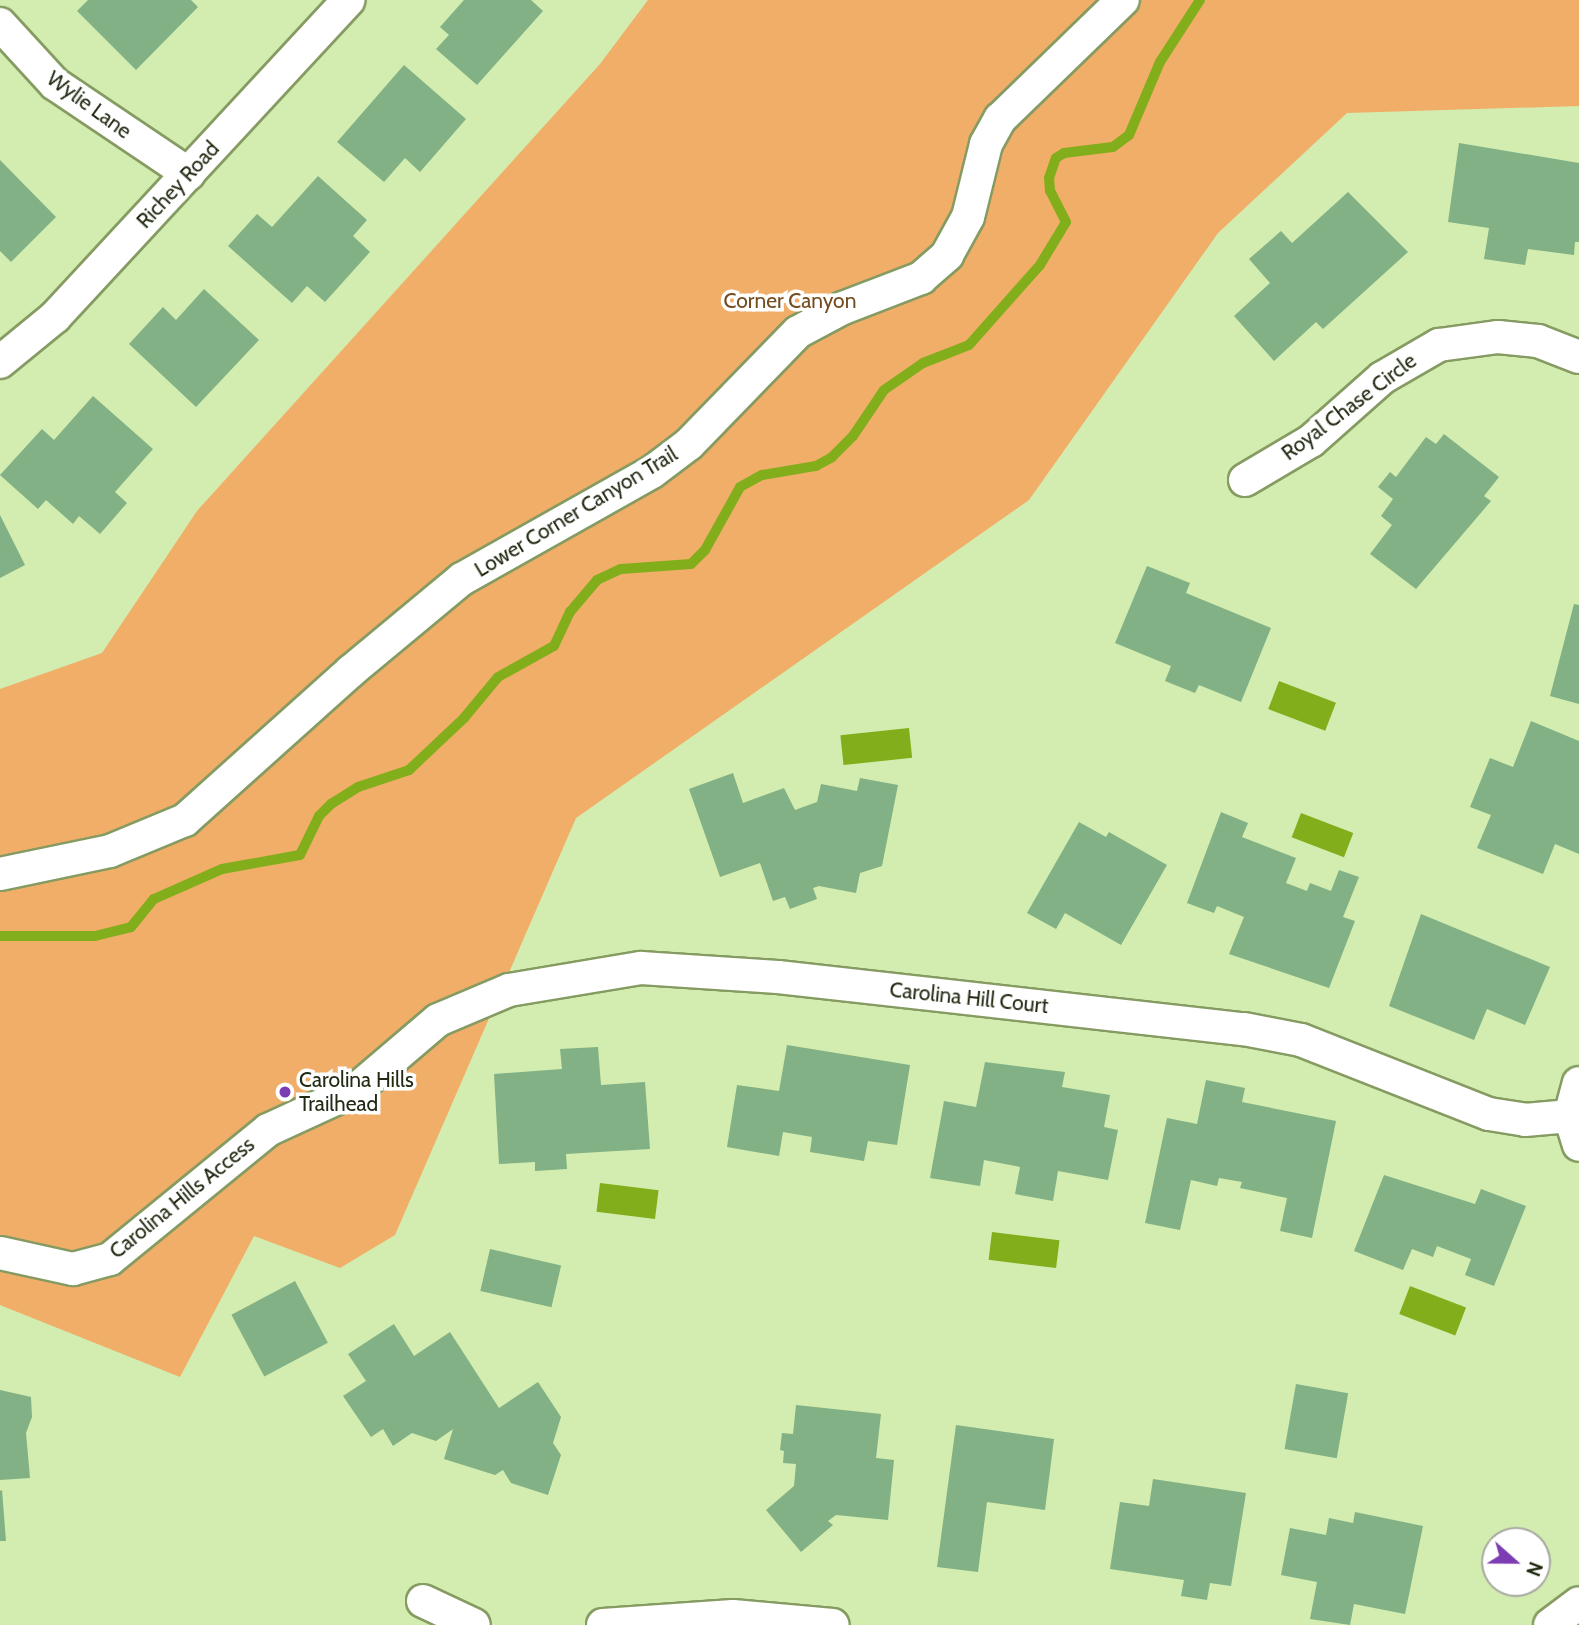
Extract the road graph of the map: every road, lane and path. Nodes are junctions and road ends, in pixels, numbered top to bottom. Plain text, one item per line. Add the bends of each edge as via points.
1 (349, 0) edge
2 (1123, 0) edge
3 (0, 24) edge
4 (188, 174) junction
5 (1579, 357) edge
6 (0, 362) edge
7 (1245, 480) dead end
8 (0, 874) edge
9 (1579, 1083) edge
10 (357, 1089) joint
11 (1574, 1131) edge
12 (0, 1253) edge
13 (424, 1601) dead end
14 (1579, 1603) edge
15 (474, 1625) edge
16 (603, 1625) edge
17 (833, 1625) edge
18 (1550, 1625) edge

1 - 4 street, Richey Road
2 - 8 street, Lower Corner Canyon Trail via 1000,118 986,144 968,217 947,255 921,278 843,307 797,332 689,444 652,472 462,579 351,671 186,820 110,851
3 - 4 street, Wylie Lane via 55,84
4 - 6 street, Richey Road via 55,317
5 - 7 street, Royal Chase Circle via 1538,341 1498,337 1439,345 1392,371 1311,441
9 - 11 street
10 - 11 street, Carolina Hill Court via 438,1020 471,1003 586,975 667,968 778,976 1244,1029 1301,1040 1489,1114
10 - 12 street, Carolina Hills Access via 268,1129 110,1259 73,1269
13 - 15 street
14 - 18 street
16 - 17 street via 733,1616

